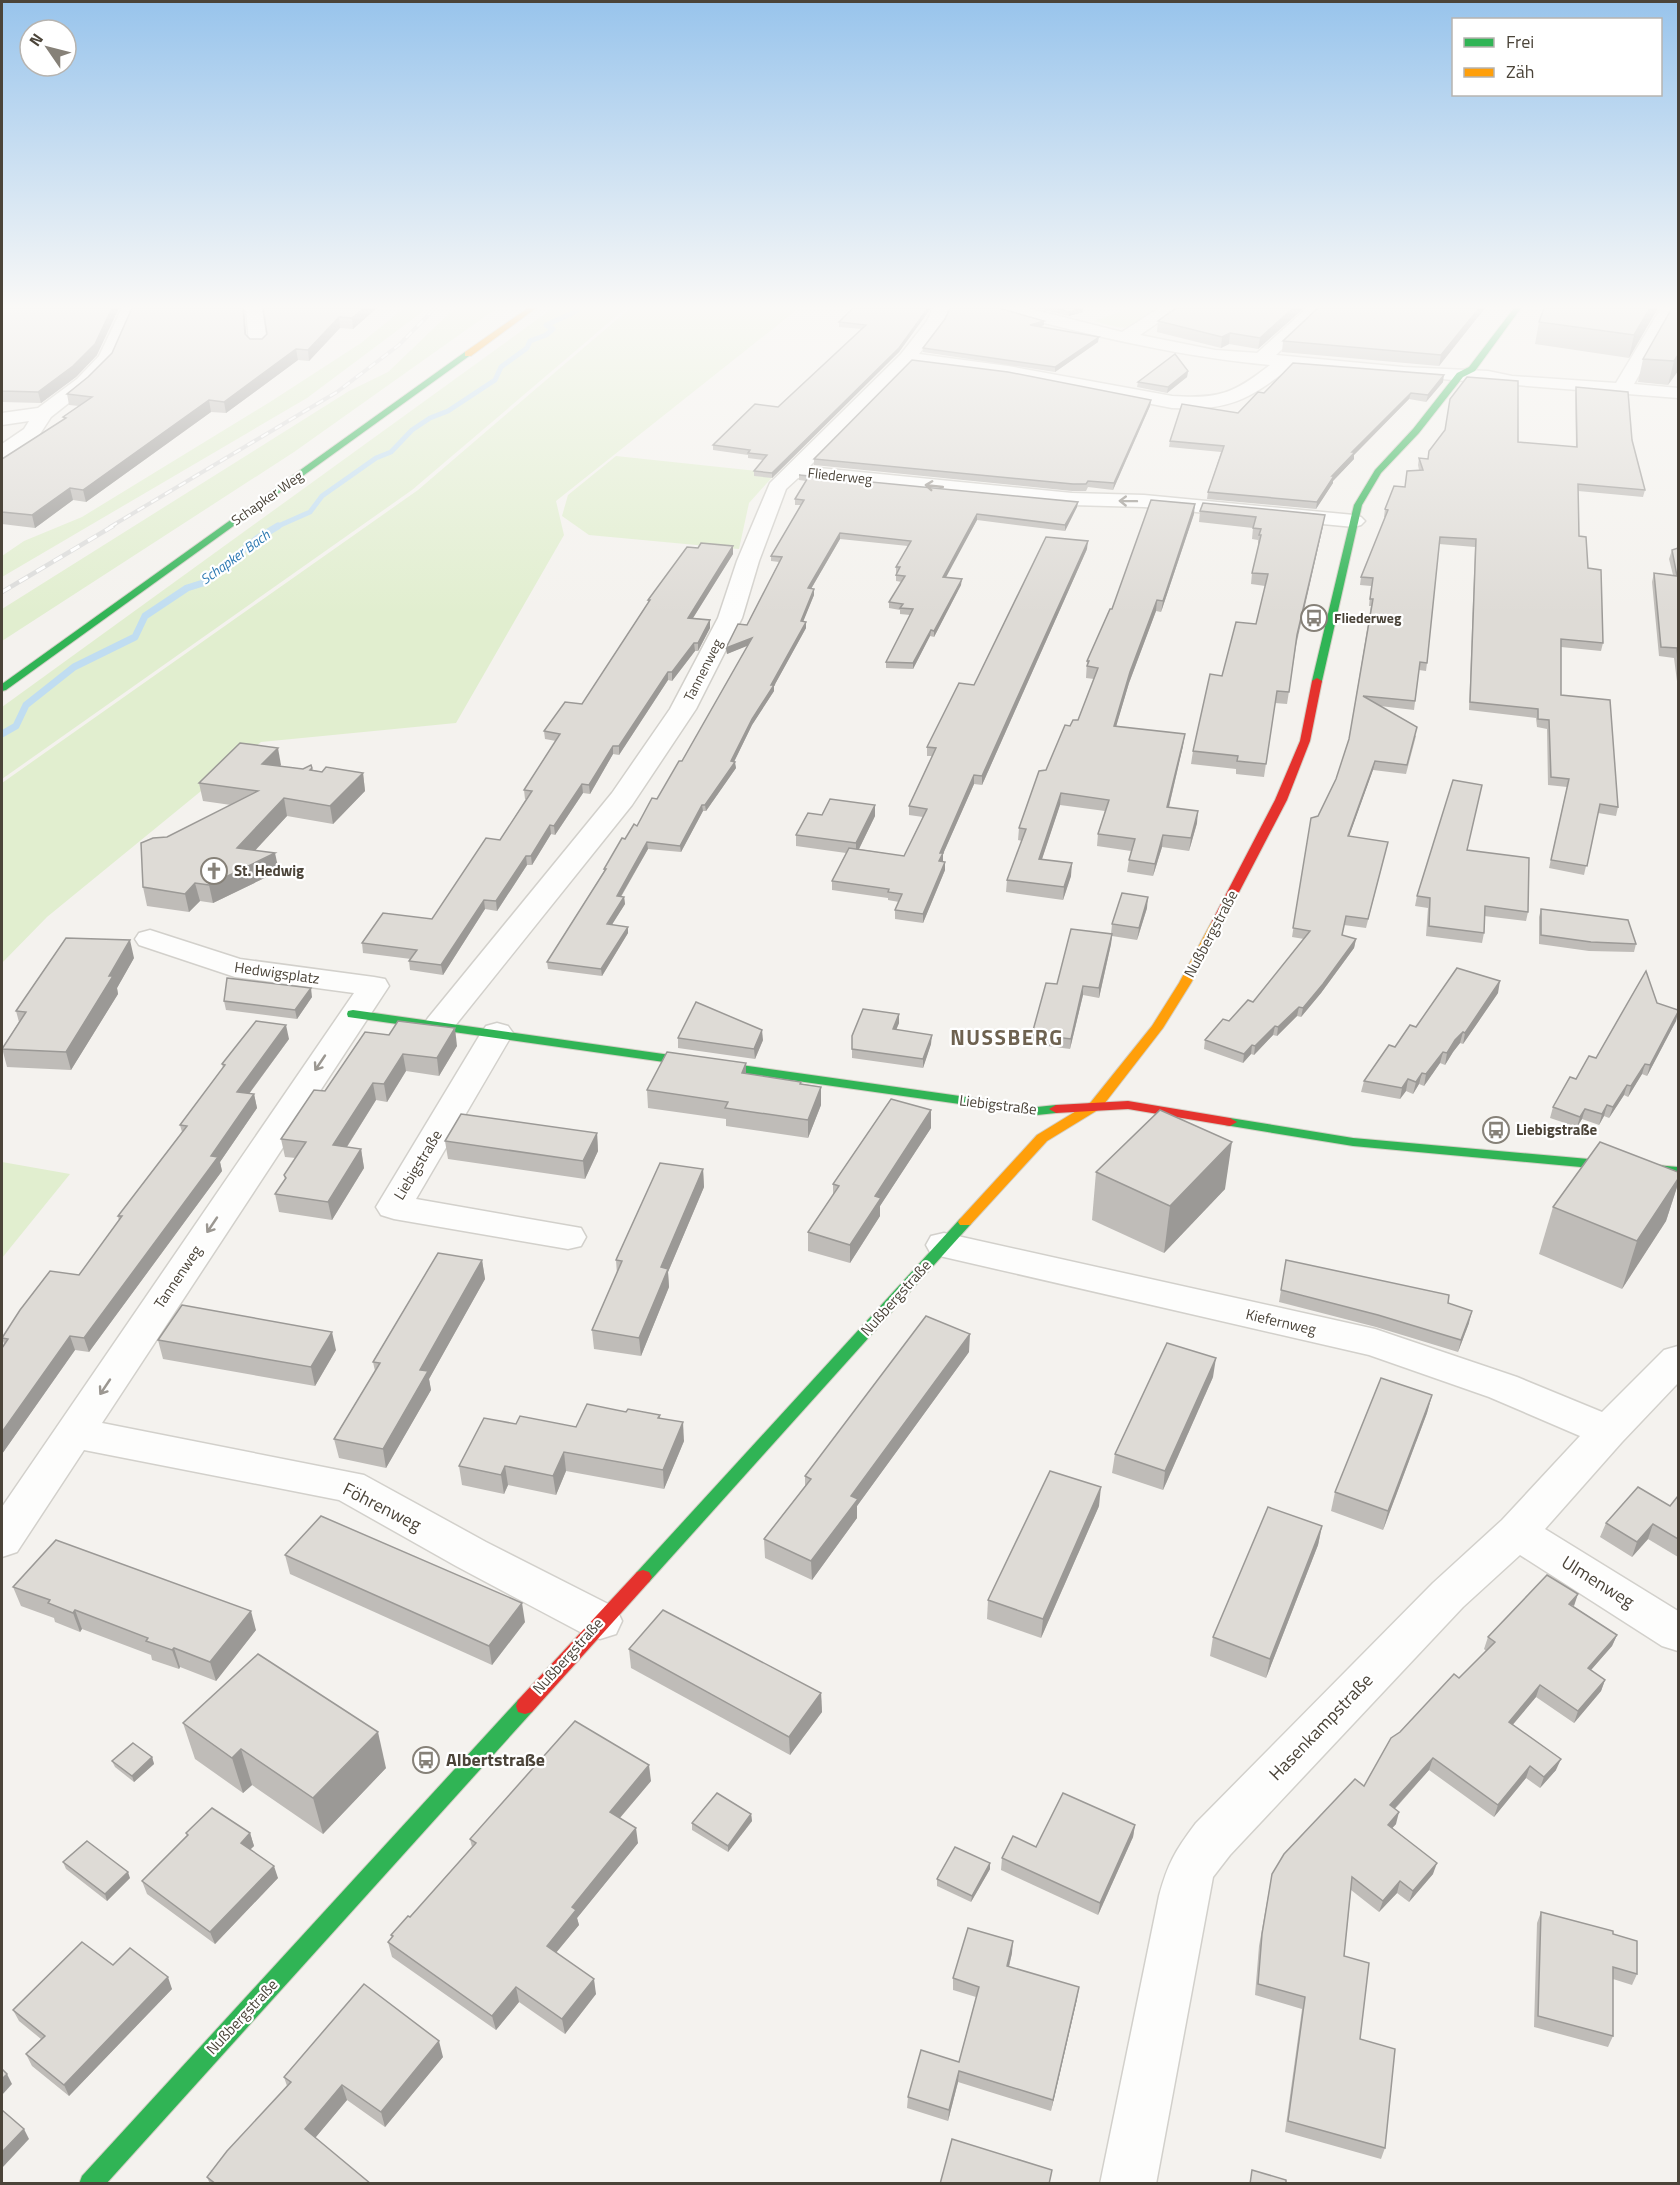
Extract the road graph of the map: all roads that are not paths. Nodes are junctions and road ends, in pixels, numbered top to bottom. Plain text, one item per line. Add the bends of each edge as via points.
1 (48, 410) edge
2 (391, 410) edge
3 (854, 410) edge
4 (1433, 410) edge
5 (44, 413) junction
6 (2, 419) edge
7 (2, 452) edge
8 (791, 471) junction
9 (1354, 521) junction
10 (2, 688) edge
11 (150, 939) dead end
12 (353, 1014) junction
13 (439, 1025) junction
14 (497, 1033) junction
15 (1095, 1105) junction
16 (1678, 1172) edge
17 (568, 1237) dead end
18 (944, 1245) junction
19 (1678, 1360) edge
20 (1608, 1431) junction
21 (74, 1433) junction
22 (1517, 1532) junction
23 (2, 1540) edge
24 (600, 1621) junction
25 (1678, 1633) edge
26 (90, 2184) edge
27 (1128, 2184) edge

1 - 5 street
2 - 10 street, Schapker Weg
3 - 8 street, Tannenweg
4 - 9 street, Nußbergstraße via 1378,472 1358,506
5 - 6 street
5 - 7 street via 31,433
9 -> 8 street, Fliederweg via 1144,501 1072,499
8 - 13 street, Tannenweg via 769,503 730,618 662,743 622,799
9 - 15 street, Nußbergstraße via 1305,741 1281,800 1185,983 1157,1028
11 - 12 street, Hedwigsplatz via 235,968 374,986
12 - 13 street, Liebigstraße
12 -> 21 street, Tannenweg
13 - 14 street, Liebigstraße
14 - 15 street, Liebigstraße via 1037,1111
14 - 17 street, Liebigstraße via 394,1206
15 - 16 street, Liebigstraße via 1160,1109 1353,1142
15 - 18 street, Nußbergstraße via 1042,1137
18 - 20 street, Kiefernweg via 1375,1343 1503,1386
18 - 24 street, Nußbergstraße
19 - 20 street, Hasenkampstraße
20 - 22 street, Hasenkampstraße
21 - 23 street, Tannenweg
21 - 24 street, Föhrenweg via 349,1486
22 - 25 street, Ulmenweg
22 - 27 street, Hasenkampstraße via 1448,1595 1213,1839 1191,1868
24 - 26 street, Nußbergstraße

